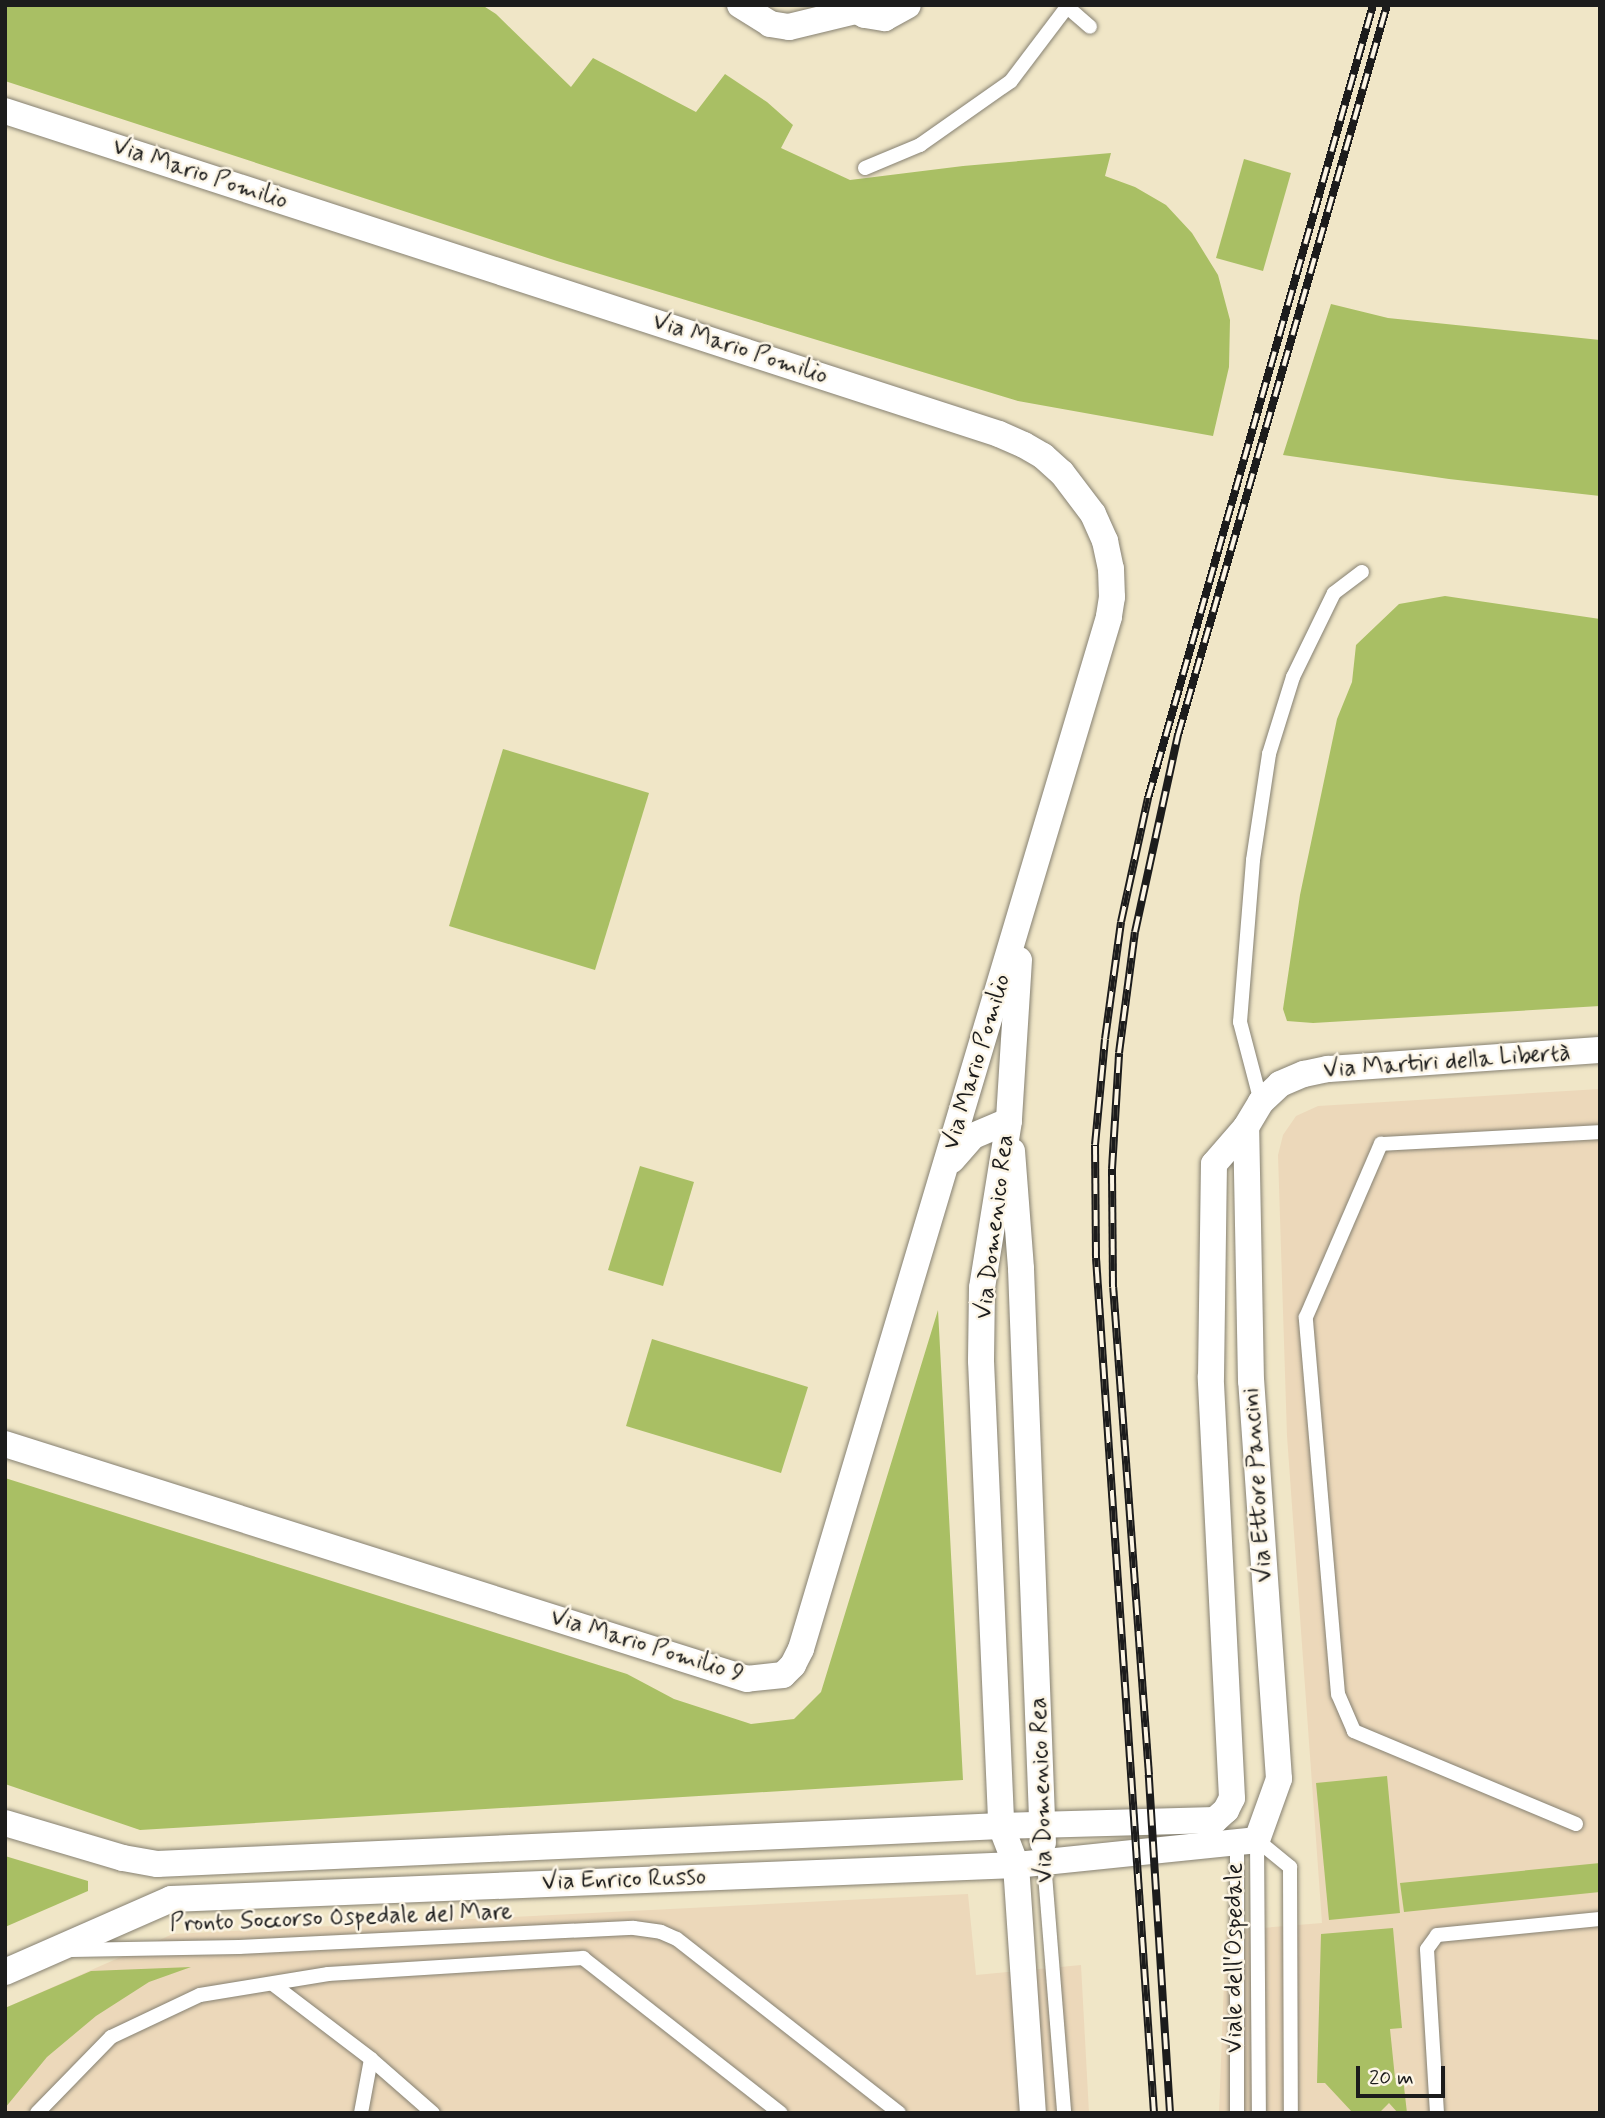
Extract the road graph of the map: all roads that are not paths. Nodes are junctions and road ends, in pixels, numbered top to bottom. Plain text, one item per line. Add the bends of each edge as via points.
1 (740, 5) edge
2 (908, 5) edge
3 (1066, 6) edge
4 (850, 8) edge
5 (1090, 27) dead end
6 (5, 111) edge
7 (865, 168) dead end
8 (1362, 572) dead end
9 (1033, 873) junction
10 (1600, 1050) edge
11 (1261, 1102) junction
12 (1009, 1121) junction
13 (1245, 1127) junction
14 (1600, 1132) edge
15 (944, 1172) junction
16 (5, 1444) edge
17 (1232, 1798) joint
18 (5, 1824) edge
19 (1576, 1824) dead end
20 (1043, 1825) junction
21 (1001, 1826) junction
22 (1247, 1841) junction
23 (1044, 1862) junction
24 (1016, 1865) junction
25 (1600, 1919) edge
26 (59, 1950) junction
27 (5, 1972) edge
28 (274, 1985) junction
29 (371, 2059) junction
30 (37, 2113) edge
31 (361, 2113) edge
32 (433, 2113) edge
33 (781, 2113) edge
34 (899, 2113) edge
35 (1033, 2113) edge
36 (1064, 2113) edge
37 (1237, 2113) edge
38 (1259, 2113) edge
39 (1290, 2113) edge
40 (1437, 2113) edge

1 - 4 street via 770,24 789,27
2 - 4 street via 885,18
3 - 5 lane
3 - 7 lane via 1011,81 920,145
6 - 9 street, Via Mario Pomilio via 999,434 1043,456 1078,491 1093,514 1105,541 1112,597
8 - 11 lane via 1334,593 1293,677 1269,754 1253,860 1240,1022
9 - 12 street, Via Mario Pomilio via 1017,977
9 - 15 street, Via Mario Pomilio
10 - 11 street, Via Martiri della Libertà via 1328,1069 1280,1084
11 - 13 street, Via Ettore Pancini
12 - 15 street, Via Mario Pomilio via 973,1136
12 - 20 street, Via Domenico Rea via 1021,1269
12 - 21 street, Via Domenico Rea via 982,1312
13 - 17 street, Via Ettore Pancini via 1214,1164 1211,1377
13 - 22 street, Via Ettore Pancini via 1251,1381 1279,1779
14 - 19 lane via 1381,1144 1306,1317 1338,1693 1354,1731
15 - 16 street, Via Mario Pomilio 9 via 801,1649 783,1675 747,1679
17 - 20 street, Via Enrico Russo via 1215,1820
18 - 21 street, Via Enrico Russo via 157,1864
20 - 21 street, Via Enrico Russo
20 - 23 street, Via Domenico Rea
21 - 24 street, Via Domenico Rea
22 - 23 street, Via Enrico Russo
22 - 37 lane
22 - 38 lane, Viale dell'Ospedale
22 - 39 lane, Viale dell'Ospedale via 1290,1867
23 - 24 street, Via Enrico Russo
23 - 36 lane, Via Domenico Rea
24 - 26 street, Via Enrico Russo via 171,1899
24 - 35 street, Via Domenico Rea
25 - 40 lane via 1437,1935 1427,1949
26 - 27 street, Via Enrico Russo
26 - 34 lane, Pronto Soccorso Ospedale del Mare via 239,1947 634,1928 661,1932 677,1939
28 - 29 lane
28 - 30 lane via 200,1996 111,2037
28 - 33 lane via 328,1974 583,1958
29 - 31 lane
29 - 32 lane

